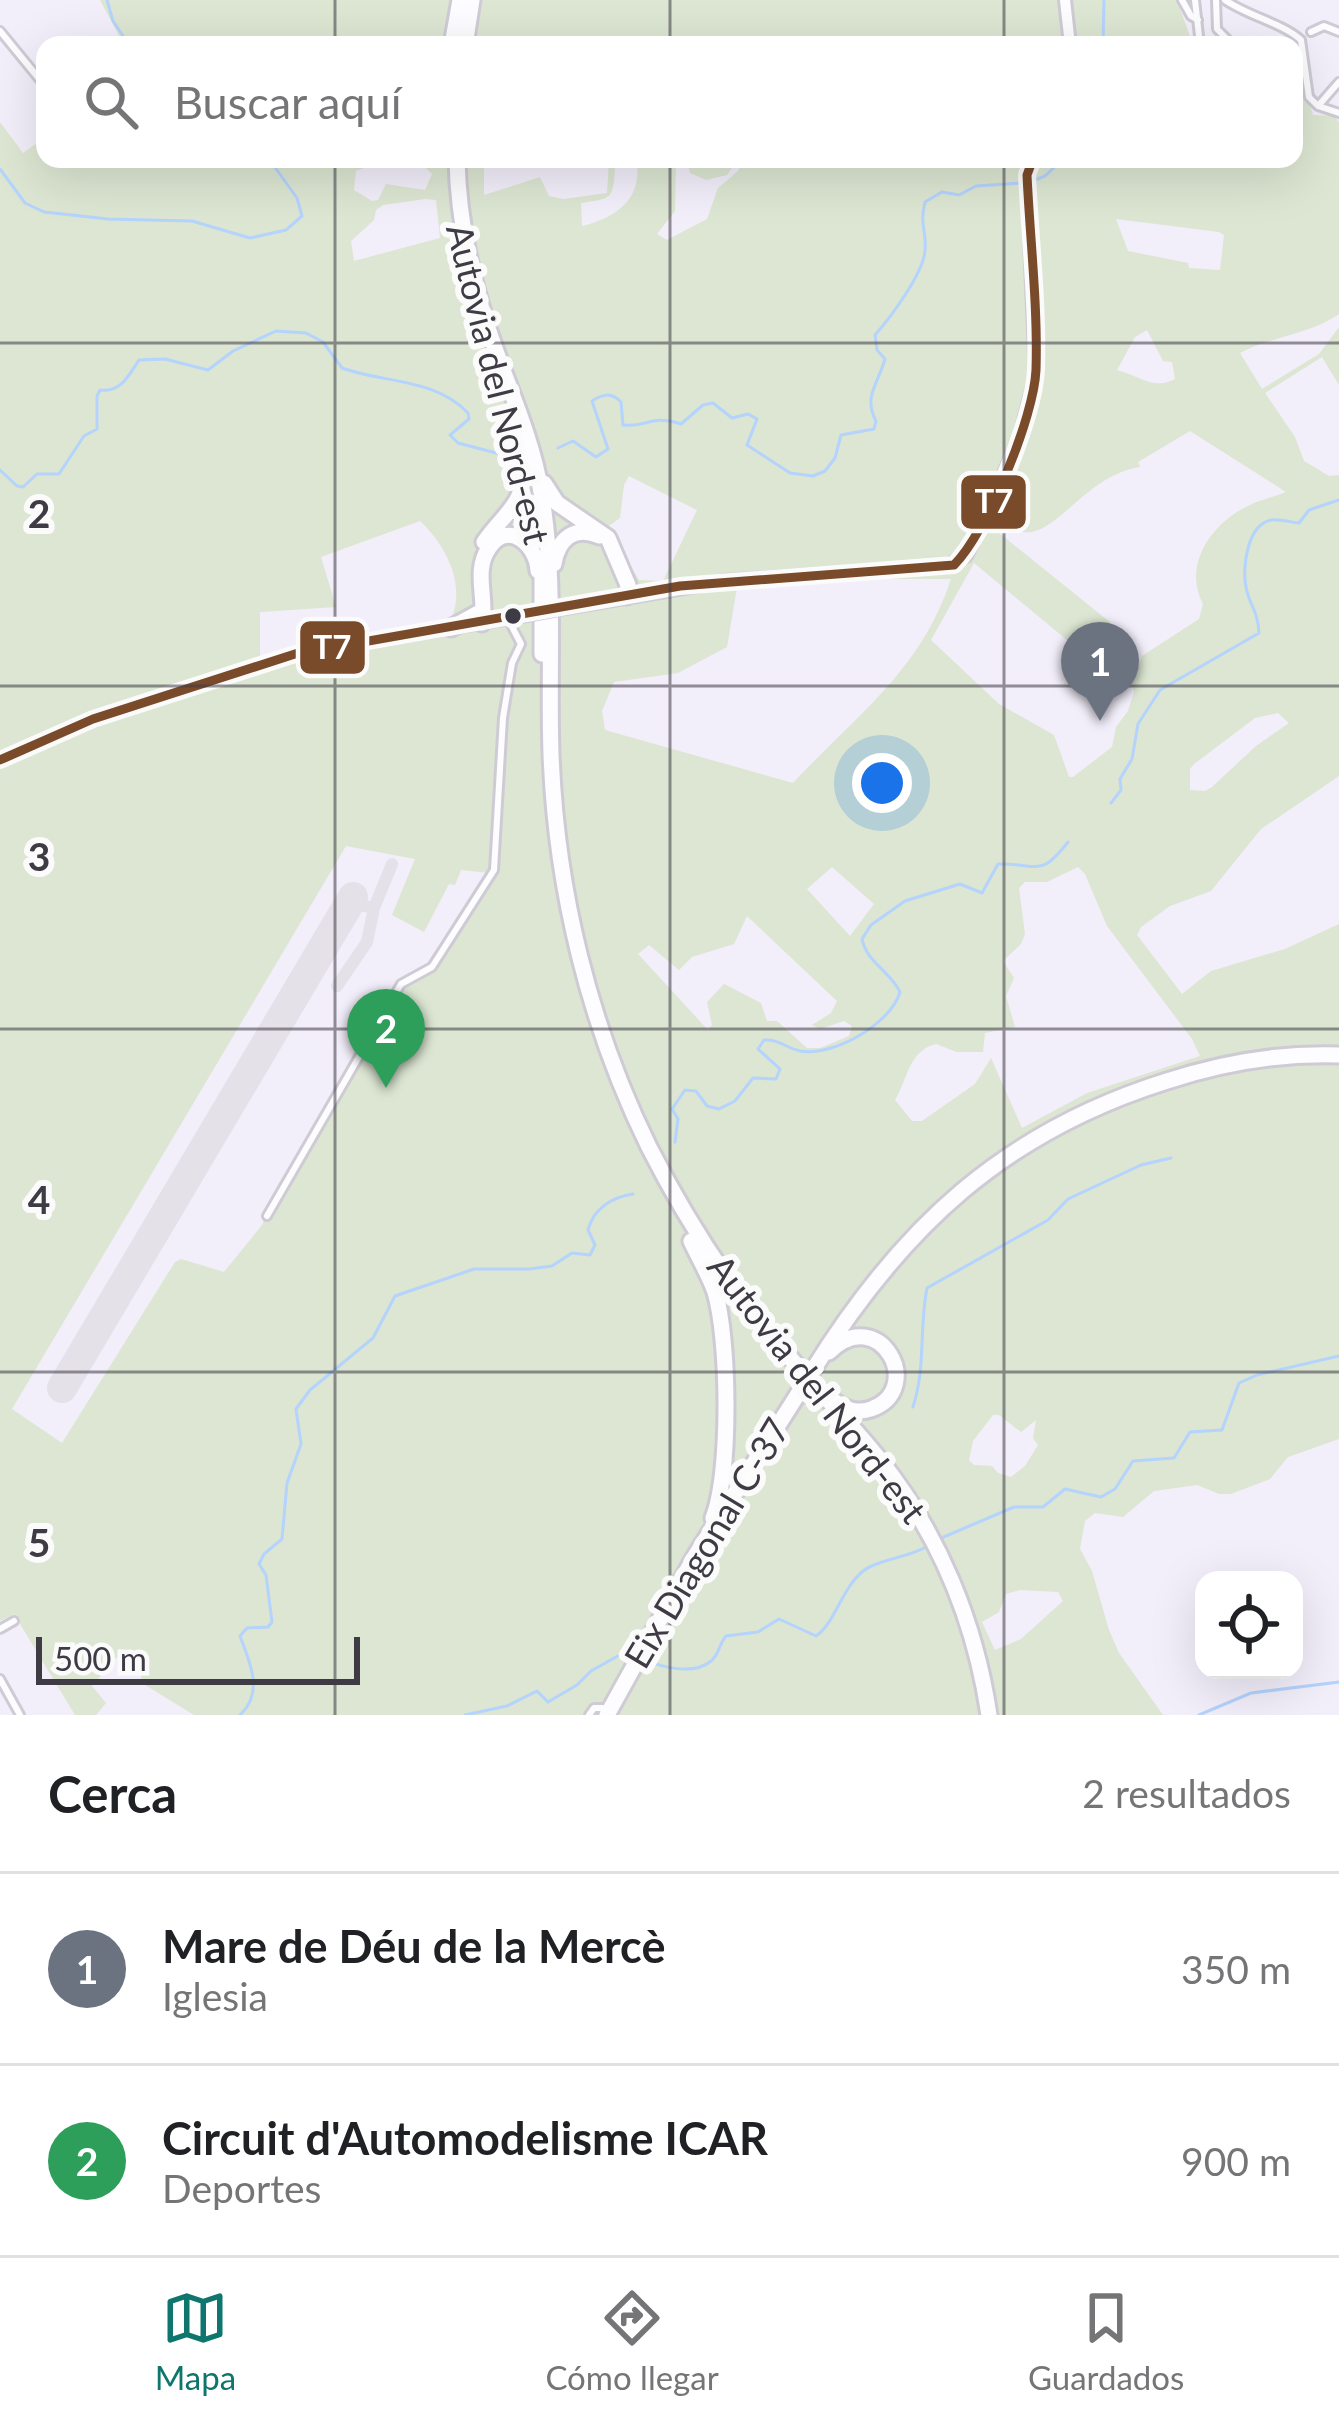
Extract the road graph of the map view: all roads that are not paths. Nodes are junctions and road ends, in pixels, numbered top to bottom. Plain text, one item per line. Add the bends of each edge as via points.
1 (465, 0) edge
2 (1065, 0) edge
3 (1182, 0) edge
4 (1195, 0) edge
5 (1220, 0) edge
6 (1198, 20) junction
7 (1289, 31) junction
8 (0, 32) edge
9 (1311, 32) dead end
10 (1339, 32) edge
11 (459, 36) edge
12 (1069, 36) edge
13 (1199, 36) edge
14 (1225, 36) edge
15 (1287, 36) edge
16 (1296, 36) edge
17 (1303, 53) edge
18 (36, 75) edge
19 (1339, 82) edge
20 (1318, 106) junction
21 (1339, 113) edge
22 (454, 168) edge
23 (454, 168) edge
24 (1031, 168) edge
25 (511, 390) junction
26 (523, 457) junction
27 (614, 552) junction
28 (553, 585) junction
29 (623, 587) junction
30 (645, 593) joint
31 (481, 615) junction
32 (534, 615) junction
33 (505, 619) junction
34 (452, 628) joint
35 (0, 760) edge
36 (1339, 1055) edge
37 (267, 1216) dead end
38 (691, 1241) junction
39 (781, 1348) junction
40 (814, 1368) junction
41 (694, 1556) junction
42 (14, 1621) dead end
43 (0, 1629) edge
44 (0, 1679) edge
45 (604, 1712) edge
46 (20, 1715) edge
47 (589, 1715) edge
48 (985, 1715) edge

1 - 11 highway
2 - 12 street
3 - 6 street
4 - 6 street
5 - 7 street
5 - 14 street via 1217,28
6 - 13 street
7 - 15 street
7 - 16 street
8 - 18 street
9 - 10 street
17 - 20 street
19 - 20 street
20 - 21 street
22 - 25 highway, Autovia del Nord-est via 484,320
23 - 26 highway, Autovia del Nord-est via 458,239 477,321
24 - 30 street via 1036,375 1011,461 966,556 946,566
25 - 27 highway via 545,486 569,513 601,530
25 - 28 highway, Autovia del Nord-est via 538,478
26 - 31 highway via 519,500 480,554
26 - 32 highway, Autovia del Nord-est via 542,552
27 - 28 highway via 590,532 568,535 558,547
27 - 29 highway
28 - 39 highway, Autovia del Nord-est via 556,822 591,999 662,1172
29 - 30 highway
29 - 32 street, bridge
31 - 32 highway via 483,560 500,537 516,536 538,555
31 - 33 highway
31 - 34 highway
32 - 33 street
32 - 38 highway, Autovia del Nord-est via 546,800 566,934 611,1081
33 - 37 street via 520,644 503,718 494,870 432,967 401,984
34 - 35 street via 246,668
36 - 40 highway, Eix Diagonal C-37 via 1196,1072 1036,1136 903,1244
38 - 41 highway via 723,1328 721,1490
38 - 48 highway, Autovia del Nord-est via 908,1514 954,1607
39 - 40 highway via 848,1410 881,1404 896,1381 890,1353 864,1337 844,1340
39 - 48 highway, Autovia del Nord-est via 881,1462 929,1533 966,1616
40 - 41 highway, Eix Diagonal C-37, bridge
41 - 45 highway, Eix Diagonal C-37
42 - 43 street
44 - 46 street
45 - 47 street

